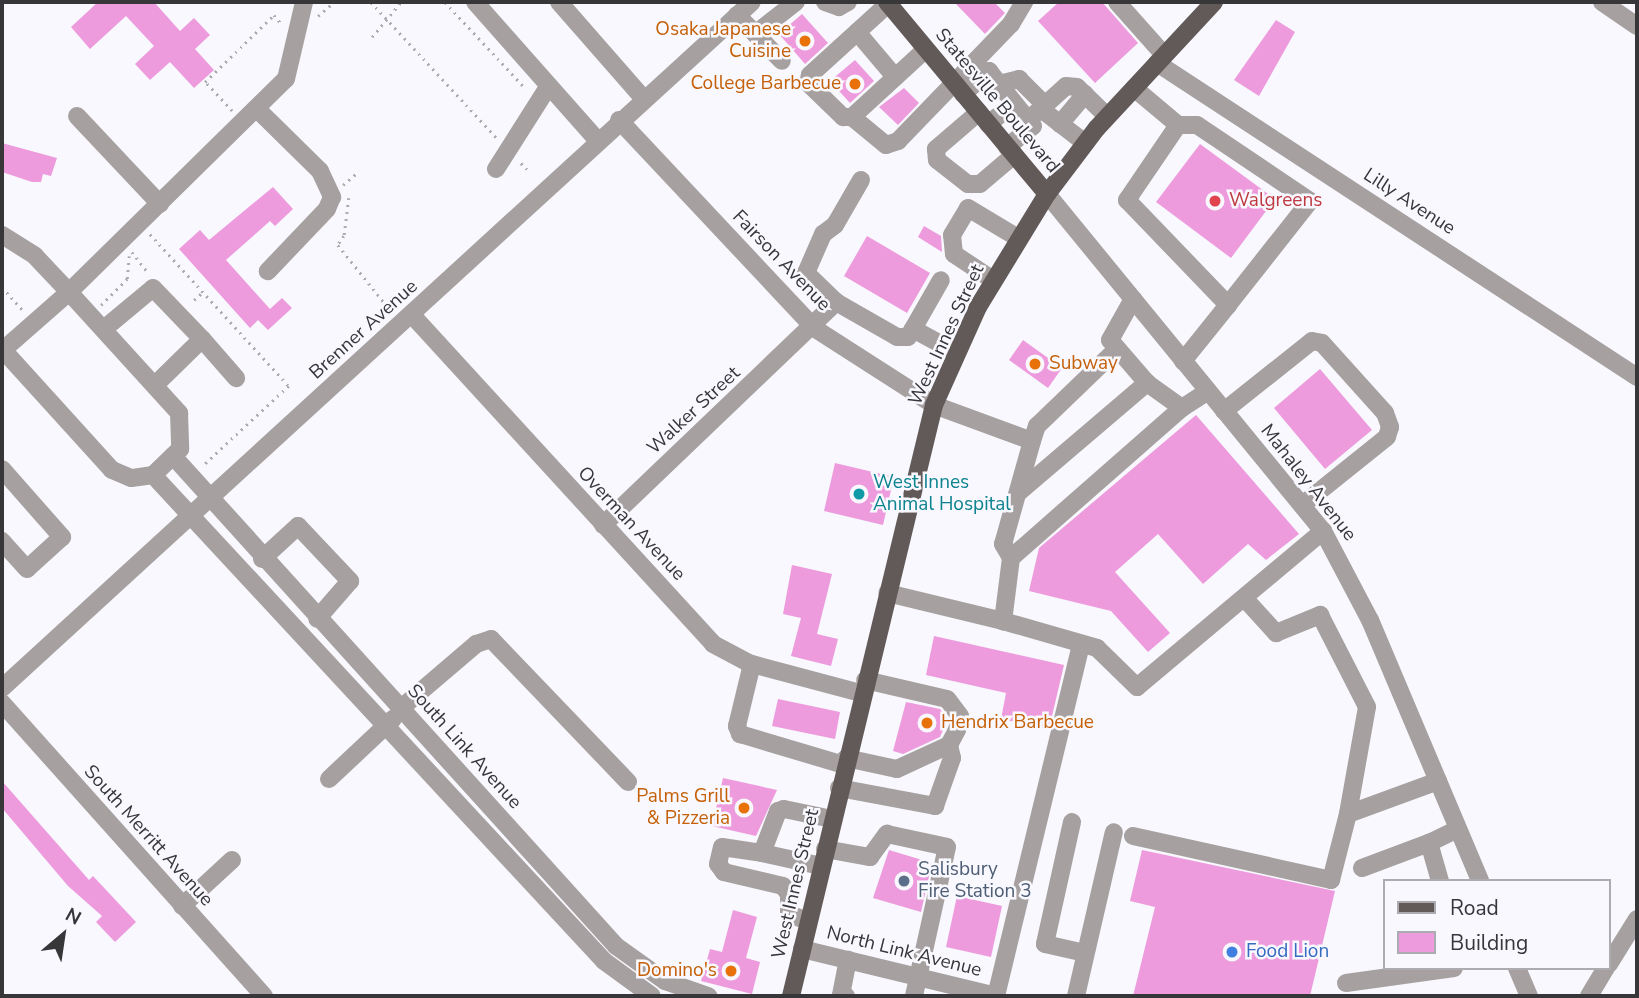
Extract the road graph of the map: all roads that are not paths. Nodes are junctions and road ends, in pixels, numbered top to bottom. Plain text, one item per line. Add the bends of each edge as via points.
1 (304, 2) edge
2 (475, 2) edge
3 (559, 2) edge
4 (752, 2) edge
5 (796, 2) edge
6 (825, 2) edge
7 (848, 2) edge
8 (1024, 2) edge
9 (1117, 2) edge
10 (1214, 2) edge
11 (1602, 2) edge
12 (888, 3) edge
13 (737, 15) junction
14 (1637, 26) edge
15 (857, 32) junction
16 (755, 34) junction
17 (926, 49) junction
18 (1161, 59) junction
19 (782, 61) dead end
20 (895, 77) junction
21 (999, 84) junction
22 (548, 87) junction
23 (959, 88) junction
24 (1134, 88) junction
25 (1085, 94) junction
26 (644, 99) junction
27 (1014, 104) junction
28 (258, 110) junction
29 (1038, 111) junction
30 (77, 116) dead end
31 (1107, 116) junction
32 (852, 117) junction
33 (984, 118) junction
34 (619, 120) junction
35 (1060, 124) junction
36 (1178, 125) junction
37 (598, 141) junction
38 (1085, 143) junction
39 (1011, 151) junction
40 (496, 169) dead end
41 (860, 180) dead end
42 (980, 184) junction
43 (1047, 194) junction
44 (160, 204) junction
45 (968, 208) junction
46 (2, 235) edge
47 (1018, 238) junction
48 (268, 271) dead end
49 (941, 280) dead end
50 (993, 280) junction
51 (69, 292) junction
52 (1133, 299) junction
53 (836, 302) junction
54 (1228, 305) junction
55 (403, 315) junction
56 (105, 328) junction
57 (814, 328) junction
58 (913, 330) junction
59 (202, 339) junction
60 (1117, 348) junction
61 (2, 350) edge
62 (957, 353) junction
63 (1183, 361) junction
64 (1637, 377) edge
65 (236, 378) dead end
66 (1147, 383) junction
67 (156, 384) junction
68 (1208, 391) junction
69 (934, 405) junction
70 (1182, 408) junction
71 (1224, 411) junction
72 (1032, 441) junction
73 (173, 456) junction
74 (2, 469) edge
75 (153, 475) junction
76 (1018, 493) junction
77 (208, 500) junction
78 (1302, 505) junction
79 (192, 514) junction
80 (603, 526) junction
81 (1323, 531) junction
82 (2, 541) edge
83 (1011, 558) junction
84 (262, 559) junction
85 (887, 593) junction
86 (1246, 600) junction
87 (317, 619) junction
88 (1003, 621) junction
89 (1081, 644) junction
90 (752, 664) junction
91 (863, 686) junction
92 (2, 688) edge
93 (2, 703) edge
94 (402, 710) junction
95 (385, 727) junction
96 (949, 745) junction
97 (845, 762) junction
98 (329, 779) dead end
99 (1438, 781) junction
100 (628, 782) dead end
101 (839, 788) junction
102 (1348, 814) junction
103 (832, 819) junction
104 (1072, 822) dead end
105 (1458, 829) junction
106 (1114, 832) dead end
107 (1133, 836) dead end
108 (1429, 843) junction
109 (762, 853) junction
110 (823, 857) junction
111 (232, 860) dead end
112 (1362, 868) dead end
113 (1439, 879) edge
114 (1479, 879) edge
115 (182, 906) junction
116 (1637, 919) edge
117 (808, 920) junction
118 (1632, 942) edge
119 (802, 949) junction
120 (1085, 953) junction
121 (848, 960) junction
122 (1611, 962) edge
123 (1440, 970) edge
124 (1518, 970) edge
125 (1605, 970) edge
126 (918, 977) junction
127 (1346, 984) dead end
128 (989, 995) edge
129 (264, 996) edge
130 (653, 996) edge
131 (708, 996) edge
132 (791, 996) edge
133 (846, 996) edge
134 (914, 996) edge
135 (1076, 996) edge
136 (1529, 996) edge
137 (1589, 996) edge

1 - 28 street via 286,79
2 - 22 street
3 - 26 street
4 - 13 street, Brenner Avenue
5 - 16 street
6 - 7 street via 839,8
8 - 23 street
9 - 18 street, Lilly Avenue
10 - 18 main road, West Innes Street
11 - 14 street
12 - 15 street
12 - 17 main road, Statesville Boulevard
13 - 16 street
13 - 26 street, Brenner Avenue
15 - 20 street
15 - 32 street via 810,75 808,83 843,117
16 - 19 street
17 - 20 street
17 - 23 main road, Statesville Boulevard
18 - 24 main road, West Innes Street
18 - 64 street, Lilly Avenue
20 - 32 street
21 - 23 street via 989,71
21 - 27 street
21 - 29 street via 1019,79
22 - 37 street
22 - 40 street via 541,106
23 - 32 street via 898,141 886,145
23 - 33 main road, Statesville Boulevard
24 - 31 main road, West Innes Street
24 - 36 street
25 - 29 street via 1066,86
25 - 31 street
25 - 35 street
26 - 34 street, Brenner Avenue
27 - 29 street
27 - 33 street
28 - 44 street
28 - 48 street via 320,171 332,197 327,209
29 - 35 street
29 - 39 street via 1033,126
30 - 44 street
31 - 38 main road, West Innes Street
33 - 39 main road, Statesville Boulevard
33 - 42 street via 936,149 937,160 968,184
34 - 37 street, Brenner Avenue
34 - 57 street, Fairson Avenue
35 - 38 street
36 - 54 street via 1127,200
36 - 54 street via 1197,125 1310,201
37 - 55 street, Brenner Avenue
38 - 43 main road, West Innes Street
39 - 42 street
39 - 43 main road, Statesville Boulevard
41 - 53 street via 835,225 823,234 806,273
42 - 45 street
43 - 47 main road, West Innes Street
43 - 52 street, Mahaley Avenue
44 - 51 street
45 - 47 street
45 - 50 street via 952,234 954,254
46 - 51 street via 35,256
47 - 50 main road, West Innes Street
49 - 58 street
50 - 62 main road, West Innes Street
51 - 56 street
51 - 61 street
52 - 60 street via 1110,340
52 - 63 street, Mahaley Avenue
53 - 57 street, Walker Street
53 - 58 street via 897,337 908,337
54 - 63 street
55 - 77 street, Brenner Avenue
55 - 80 street, Overman Avenue
56 - 59 street via 153,288
56 - 67 street
57 - 69 street, Fairson Avenue
57 - 80 street, Walker Street
58 - 62 street
59 - 65 street
59 - 67 street
60 - 66 street
60 - 72 street via 1037,426
61 - 75 street via 113,470 131,478
62 - 69 main road, West Innes Street
63 - 68 street, Mahaley Avenue
66 - 70 street
66 - 76 street
67 - 73 street via 179,414 182,432
68 - 70 street
68 - 71 street, Mahaley Avenue
69 - 72 street, Fairson Avenue
69 - 85 main road, West Innes Street
70 - 83 street
71 - 78 street, Mahaley Avenue
71 - 78 street via 1312,341 1322,343 1384,414 1390,427 1387,437
72 - 76 street
73 - 75 street
73 - 77 street, South Link Avenue
74 - 82 street via 62,537 27,569
75 - 79 street
76 - 83 street via 1003,544
77 - 79 street, Brenner Avenue
77 - 84 street, South Link Avenue
78 - 81 street, Mahaley Avenue
79 - 92 street, Brenner Avenue
79 - 95 street
80 - 90 street, Overman Avenue via 713,644
81 - 86 street
81 - 99 street, Mahaley Avenue via 1357,590
83 - 88 street
84 - 87 street, South Link Avenue
84 - 87 street via 298,526 350,582
85 - 88 street
85 - 91 main road, West Innes Street
86 - 89 street via 1137,687 1097,648
86 - 102 street via 1276,633 1320,615 1367,707
87 - 94 street, South Link Avenue
88 - 89 street
89 - 128 street
90 - 91 street, Overman Avenue
90 - 97 street via 737,726 740,734
91 - 96 street, Overman Avenue via 951,701 960,716
91 - 97 main road, West Innes Street
93 - 115 street, South Merritt Avenue
94 - 95 street
94 - 100 street via 476,644 491,639
94 - 131 street, South Link Avenue via 616,946 665,981
95 - 98 street
95 - 130 street via 604,961
96 - 97 street via 897,769
96 - 101 street via 951,758 935,806
97 - 101 main road, West Innes Street
99 - 102 street
99 - 105 street, Mahaley Avenue
101 - 103 main road, West Innes Street
102 - 107 street via 1331,880
103 - 109 street via 778,811
103 - 110 main road, West Innes Street
104 - 120 street via 1045,944
105 - 108 street
105 - 114 street, Mahaley Avenue
106 - 120 street
108 - 112 street
108 - 113 street
109 - 110 street
109 - 117 street via 729,845 722,847 718,864 724,872 783,886 789,894 789,914
110 - 117 main road, West Innes Street
110 - 126 street via 870,857 887,834 947,847
111 - 115 street
115 - 129 street, South Merritt Avenue
116 - 118 street
117 - 119 main road, West Innes Street
118 - 122 street
119 - 121 street, North Link Avenue
119 - 132 main road, West Innes Street
120 - 135 street
121 - 126 street, North Link Avenue
121 - 133 street via 841,995
123 - 127 street
124 - 136 street
125 - 137 street
126 - 128 street, North Link Avenue
126 - 134 street

